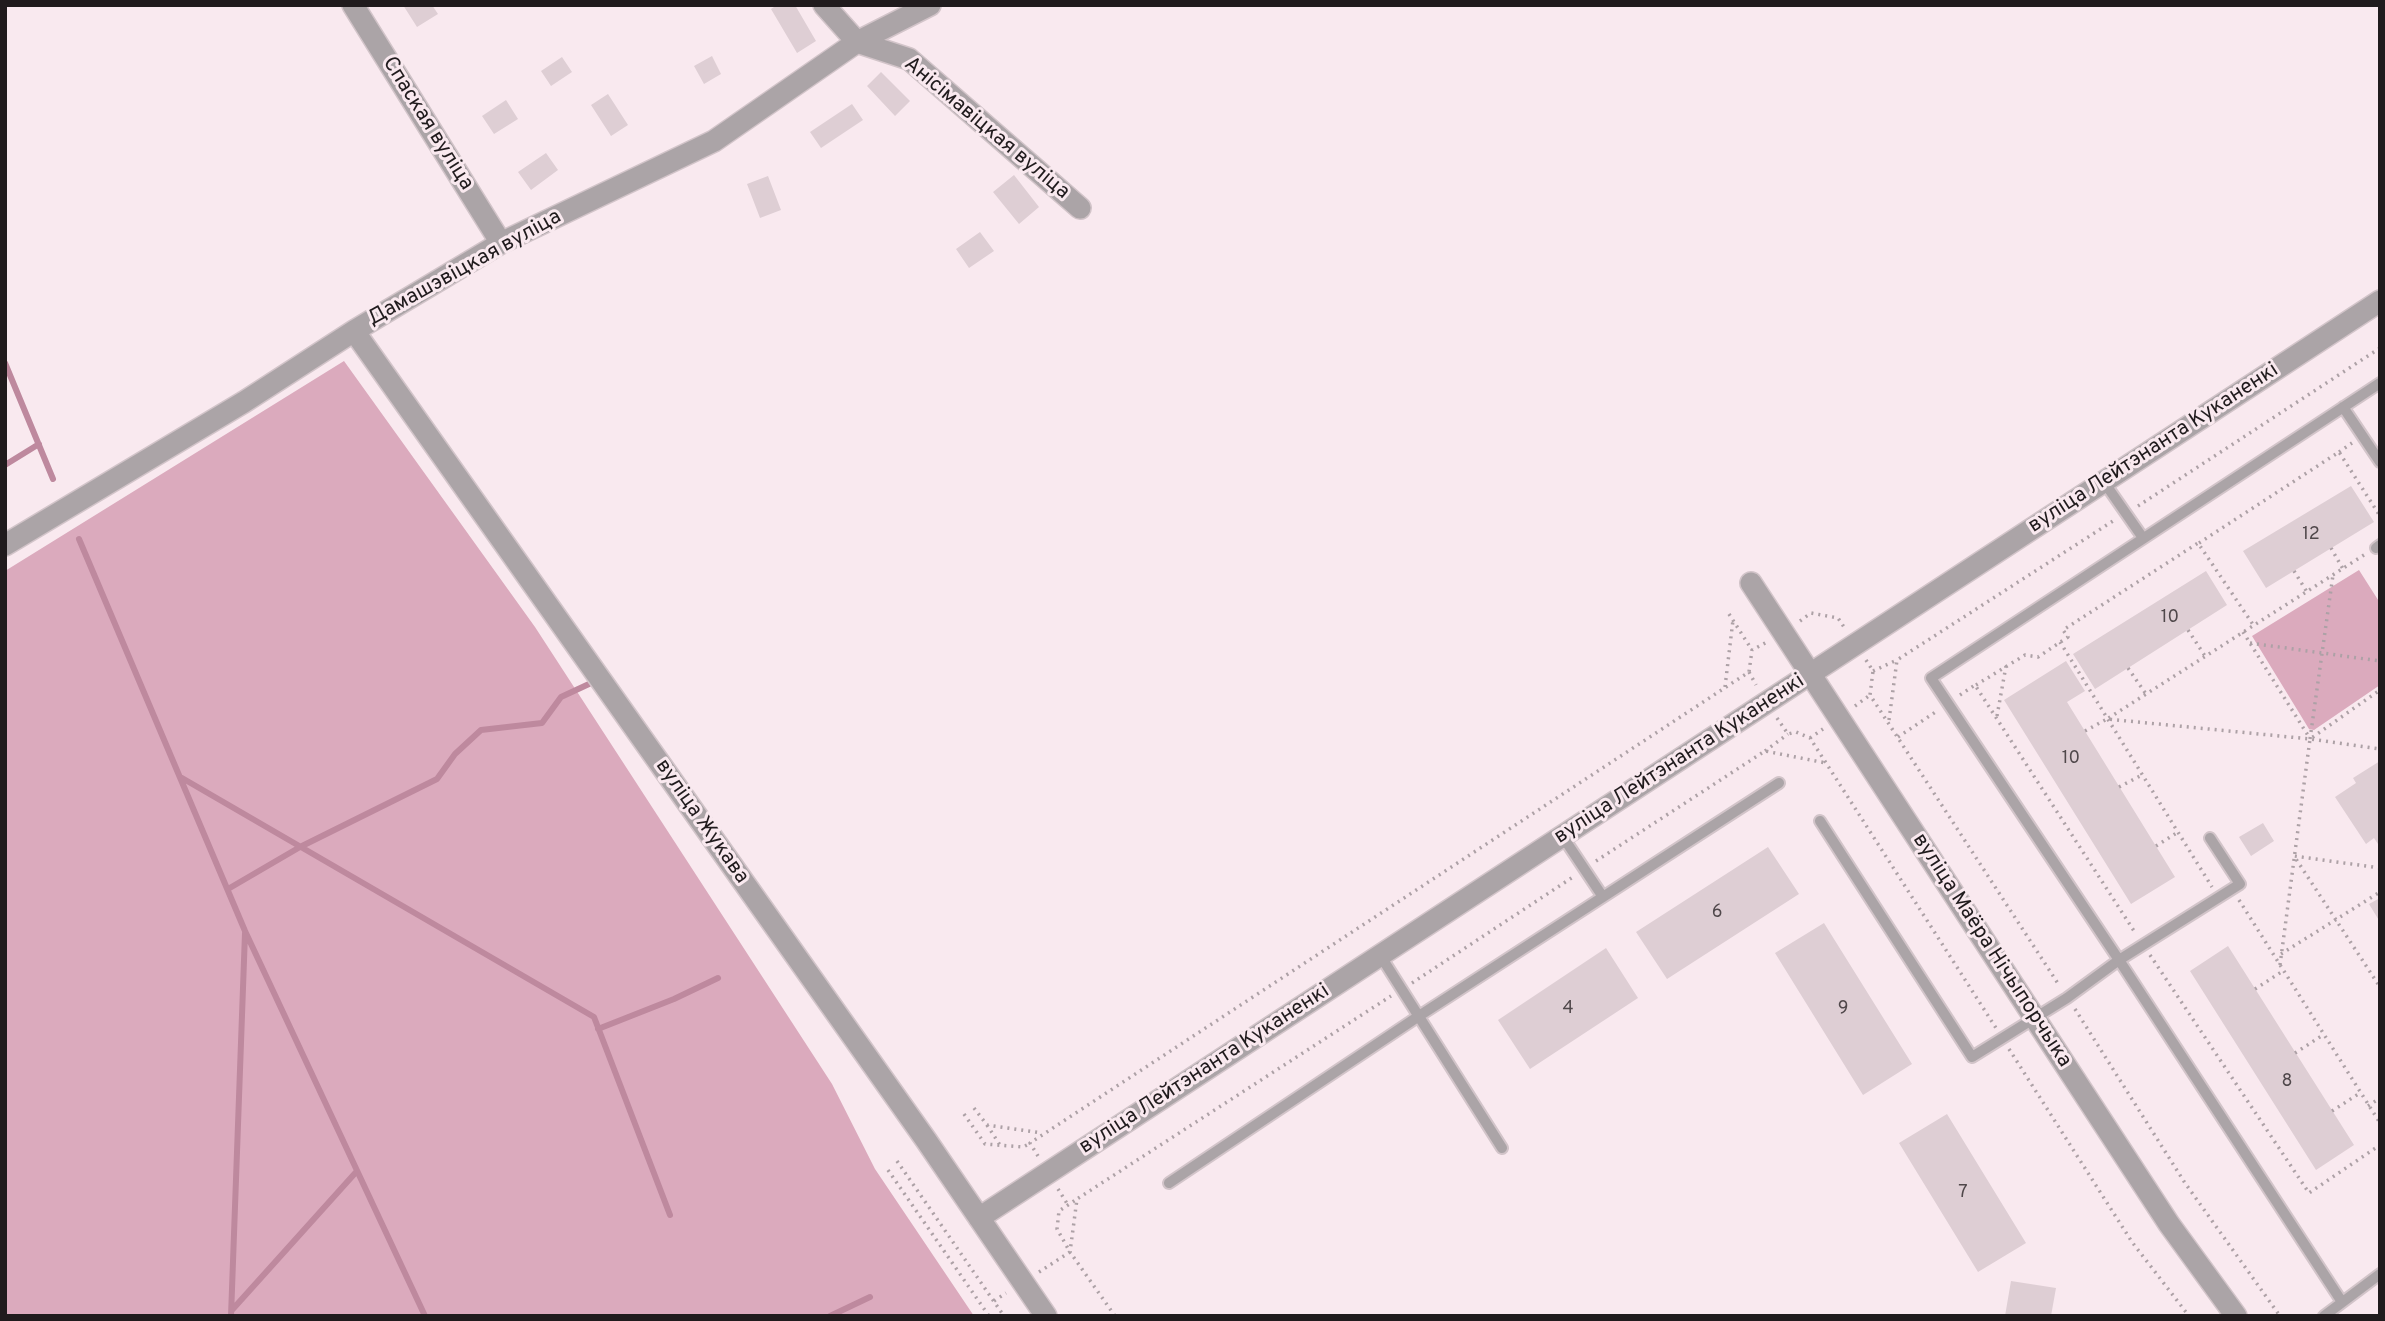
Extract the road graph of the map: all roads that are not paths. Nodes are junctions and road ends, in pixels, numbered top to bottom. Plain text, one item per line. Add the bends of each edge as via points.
1 (352, 5) edge
2 (824, 5) edge
3 (930, 5) edge
4 (857, 42) junction
5 (1080, 208) dead end
6 (502, 243) junction
7 (2380, 301) edge
8 (354, 331) junction
9 (2380, 383) edge
10 (2343, 407) junction
11 (2380, 462) edge
12 (2104, 482) junction
13 (2143, 538) junction
14 (5, 545) edge
15 (1751, 583) dead end
16 (1809, 674) junction
17 (1779, 783) dead end
18 (1820, 821) dead end
19 (1563, 837) junction
20 (2210, 838) dead end
21 (1603, 897) junction
22 (1380, 955) junction
23 (2119, 960) junction
24 (1419, 1017) junction
25 (2034, 1017) junction
26 (1503, 1147) dead end
27 (1169, 1183) dead end
28 (979, 1218) junction
29 (2380, 1274) edge
30 (2342, 1303) junction
31 (1046, 1316) edge
32 (2236, 1316) edge
33 (2324, 1316) edge

1 - 6 street, Спаская вуліца
2 - 4 street
3 - 4 street, Дамашэвіцкая вуліца
4 - 5 street, Анісімавіцкая вуліца via 909,59
4 - 6 street, Дамашэвіцкая вуліца via 714,141
6 - 8 street, Дамашэвіцкая вуліца
7 - 12 street, вуліца Лейтэнанта Куканенкі
8 - 14 street, Дамашэвіцкая вуліца
8 - 28 street, вуліца Жукава
9 - 10 lane
10 - 11 lane
10 - 13 lane
12 - 13 lane
12 - 16 street, вуліца Лейтэнанта Куканенкі
13 - 23 lane via 1931,678
15 - 16 street, вуліца Маёра Нічыпорчыка
16 - 19 street, вуліца Лейтэнанта Куканенкі
16 - 25 street, вуліца Маёра Нічыпорчыка
17 - 21 lane
18 - 25 lane via 1972,1057
19 - 21 lane
19 - 22 street, вуліца Лейтэнанта Куканенкі
20 - 23 lane via 2240,884
21 - 24 lane
22 - 24 lane
22 - 28 street, вуліца Лейтэнанта Куканенкі
23 - 25 lane
23 - 30 lane
24 - 26 lane
24 - 27 lane
25 - 32 street, вуліца Маёра Нічыпорчыка via 2169,1224
28 - 31 street, вуліца Жукава
29 - 30 lane
30 - 33 lane

